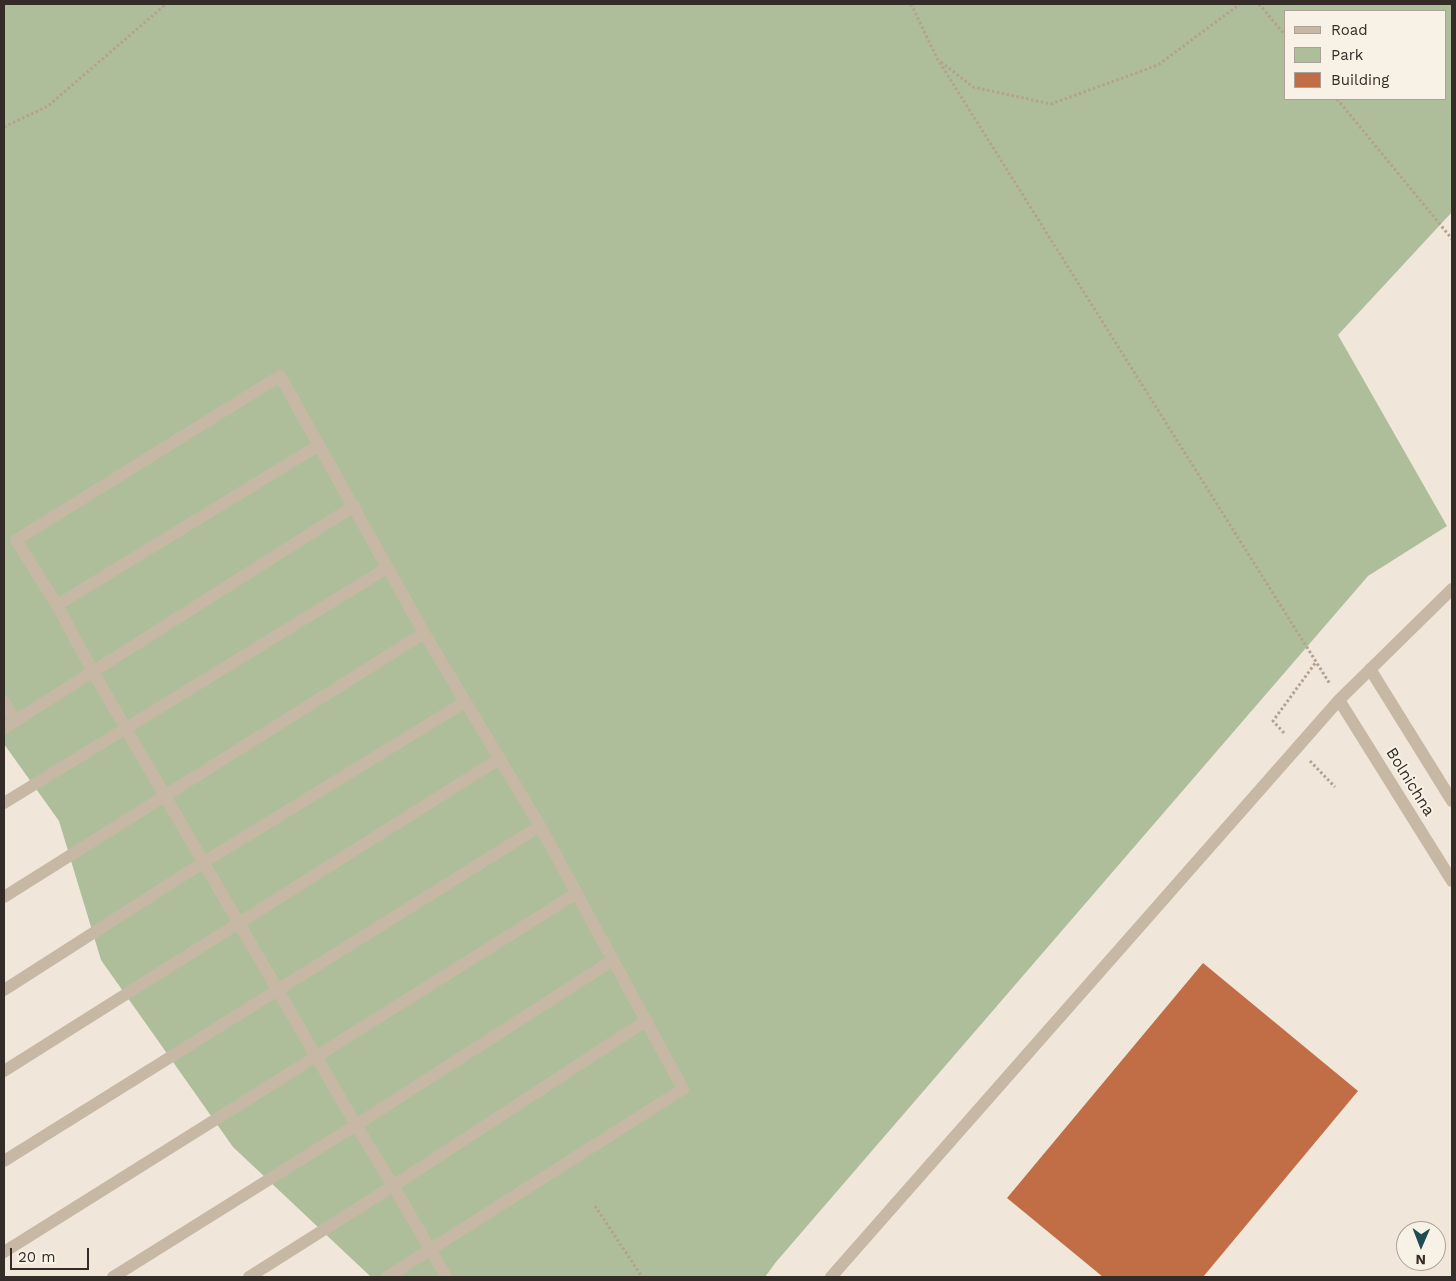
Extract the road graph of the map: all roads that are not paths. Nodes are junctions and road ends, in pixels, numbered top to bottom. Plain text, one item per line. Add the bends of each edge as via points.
1 (318, 444) junction
2 (354, 506) junction
3 (387, 568) junction
4 (1452, 589) edge
5 (57, 605) junction
6 (424, 633) junction
7 (1370, 669) junction
8 (93, 672) junction
9 (1339, 700) junction
10 (4, 702) edge
11 (465, 702) junction
12 (15, 721) junction
13 (125, 726) junction
14 (4, 728) edge
15 (499, 758) junction
16 (166, 797) junction
17 (1452, 801) edge
18 (4, 803) edge
19 (540, 826) junction
20 (204, 862) junction
21 (1452, 880) edge
22 (577, 893) junction
23 (4, 897) edge
24 (239, 922) junction
25 (613, 960) junction
26 (278, 988) junction
27 (4, 990) edge
28 (647, 1020) junction
29 (318, 1056) junction
30 (4, 1071) edge
31 (356, 1125) junction
32 (4, 1160) edge
33 (393, 1186) junction
34 (430, 1250) junction
35 (4, 1252) edge
36 (112, 1277) edge
37 (249, 1277) edge
38 (387, 1277) edge
39 (446, 1277) edge
40 (832, 1277) edge

1 - 2 street
1 - 5 street
1 - 5 street via 280,376 16,540
2 - 3 street
2 - 8 street
3 - 6 street
3 - 13 street
4 - 7 street
5 - 8 street
6 - 11 street
6 - 16 street
7 - 9 street
7 - 17 street, Bolnichna
8 - 12 street
8 - 13 street
9 - 21 street, Bolnichna
9 - 40 street
10 - 12 street
11 - 15 street
11 - 20 street
12 - 14 street
13 - 16 street
13 - 18 street
15 - 19 street
15 - 24 street
16 - 20 street
16 - 23 street
19 - 22 street
19 - 26 street
20 - 24 street
20 - 27 street
22 - 25 street
22 - 29 street
24 - 26 street
24 - 30 street
25 - 28 street
25 - 31 street
26 - 29 street
26 - 32 street
28 - 33 street
28 - 34 street via 683,1089
29 - 31 street
29 - 35 street
31 - 33 street
31 - 36 street
33 - 34 street
33 - 37 street
34 - 38 street
34 - 39 street

